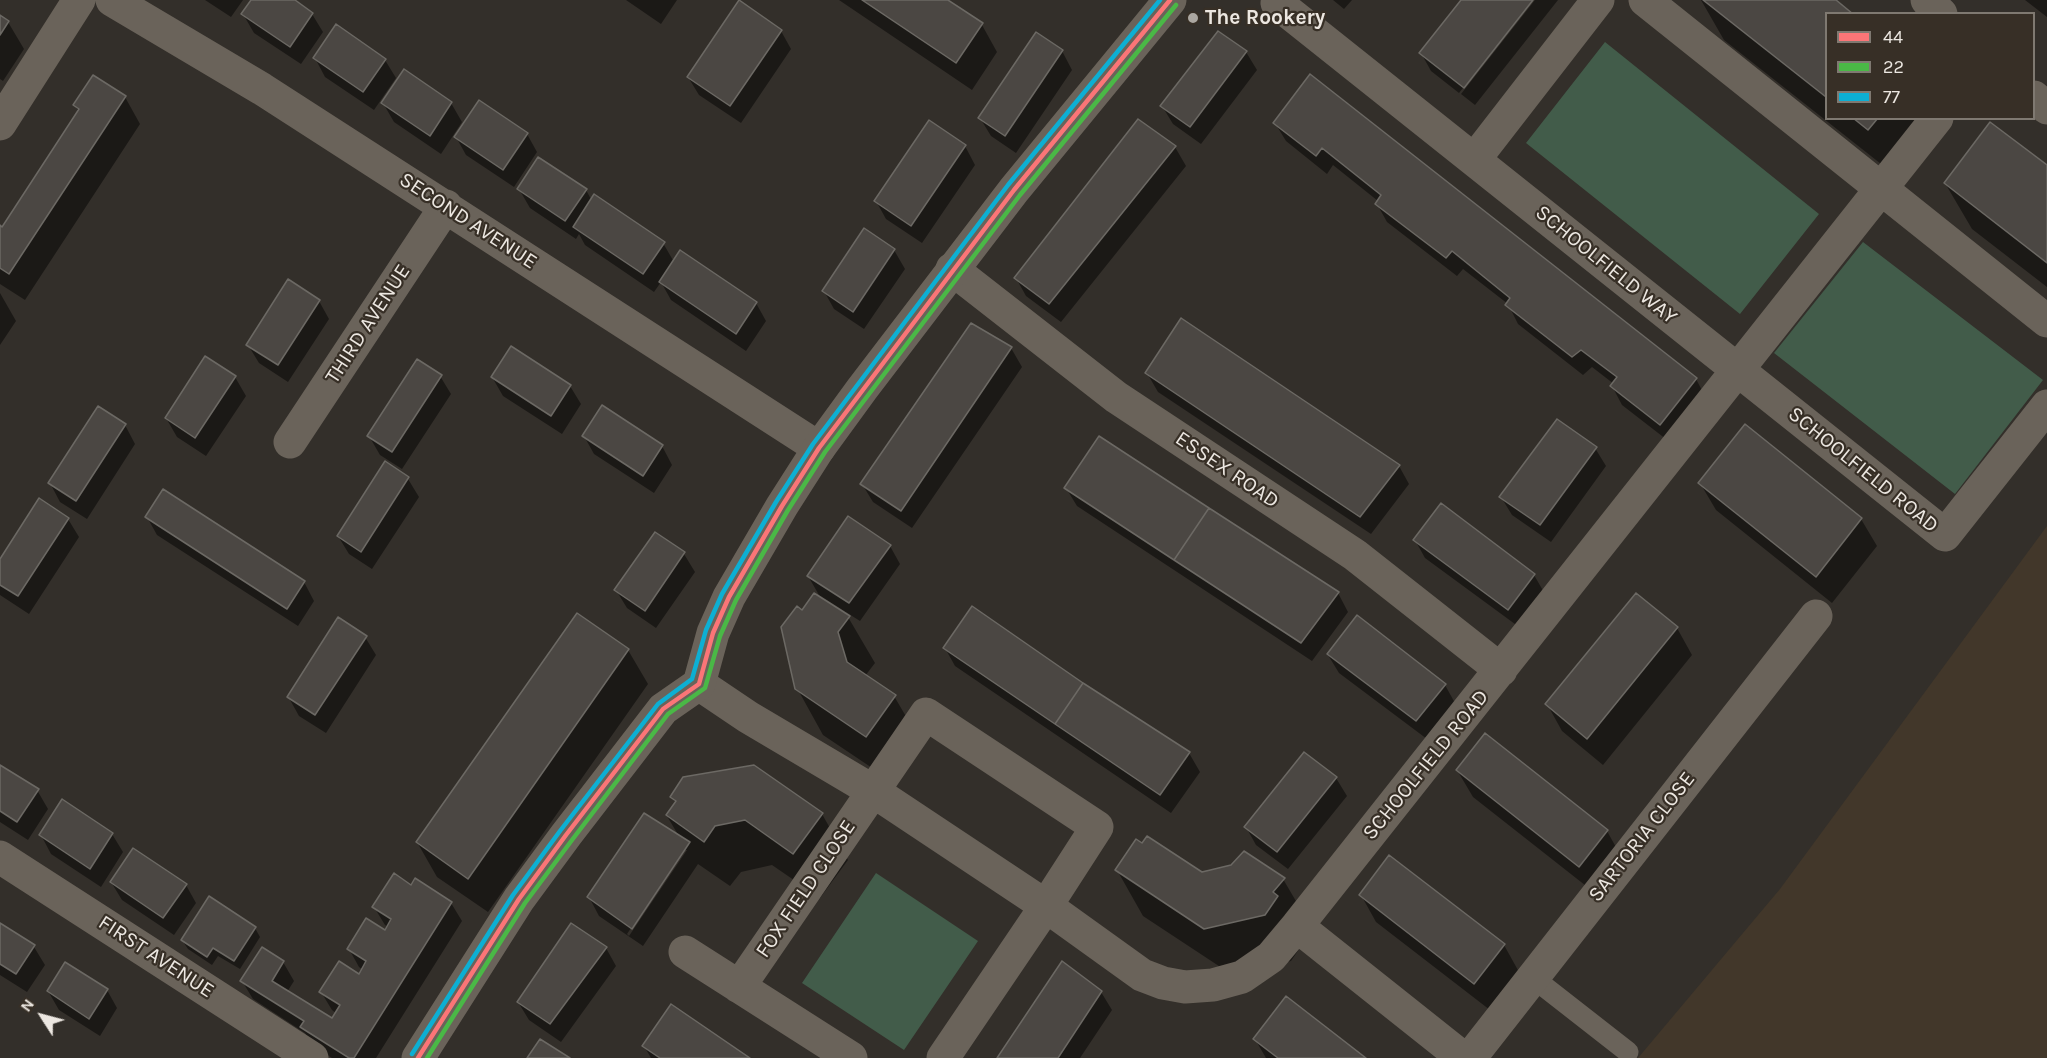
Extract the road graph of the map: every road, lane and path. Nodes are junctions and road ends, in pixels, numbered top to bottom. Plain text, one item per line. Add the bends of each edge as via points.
1 (79, 0) edge
2 (112, 0) edge
3 (1170, 0) edge
4 (1598, 0) edge
5 (1645, 0) edge
6 (1927, 0) edge
7 (1277, 3) dead end
8 (1939, 12) edge
9 (2035, 98) edge
10 (2047, 108) edge
11 (1935, 120) edge
12 (0, 124) edge
13 (1474, 160) junction
14 (1882, 190) junction
15 (446, 206) junction
16 (952, 269) junction
17 (2047, 321) edge
18 (1737, 370) junction
19 (2047, 406) edge
20 (290, 442) dead end
21 (819, 448) junction
22 (1816, 616) dead end
23 (1501, 670) junction
24 (699, 684) junction
25 (873, 791) junction
26 (0, 857) edge
27 (1046, 906) junction
28 (1297, 926) junction
29 (685, 952) dead end
30 (1532, 977) junction
31 (739, 987) junction
32 (1628, 1053) dead end
33 (312, 1058) edge
34 (418, 1058) edge
35 (851, 1058) edge
36 (944, 1058) edge
37 (1463, 1058) edge
38 (1470, 1058) edge

1 - 12 street
2 - 15 street, SECOND AVENUE
3 - 16 street
4 - 13 street
5 - 14 street
6 - 8 street
7 - 13 street, SCHOOLFIELD WAY
9 - 10 street
11 - 14 street, SCHOOLFIELD ROAD
13 - 18 street, SCHOOLFIELD WAY
14 - 17 street
14 - 18 street, SCHOOLFIELD ROAD
15 - 20 street, THIRD AVENUE
15 - 21 street, SECOND AVENUE
16 - 21 street
16 - 23 street, ESSEX ROAD via 1116,397 1355,555
18 - 19 street, SCHOOLFIELD ROAD via 1945,535
18 - 23 street, SCHOOLFIELD ROAD
21 - 24 street via 729,597 713,633
22 - 30 street, SARTORIA CLOSE
23 - 28 street, SCHOOLFIELD ROAD
24 - 25 street, SCHOOLFIELD ROAD
24 - 34 street via 663,709 573,826 519,899
25 - 27 street, SCHOOLFIELD ROAD
25 - 27 street via 926,714 1096,826
25 - 31 street, FOX FIELD CLOSE
26 - 33 street, FIRST AVENUE
27 - 28 street, SCHOOLFIELD ROAD via 1142,975 1185,987 1242,977 1271,957
27 - 36 street
28 - 37 street
29 - 31 street
30 - 32 lane
30 - 38 street, SARTORIA CLOSE
31 - 35 street

